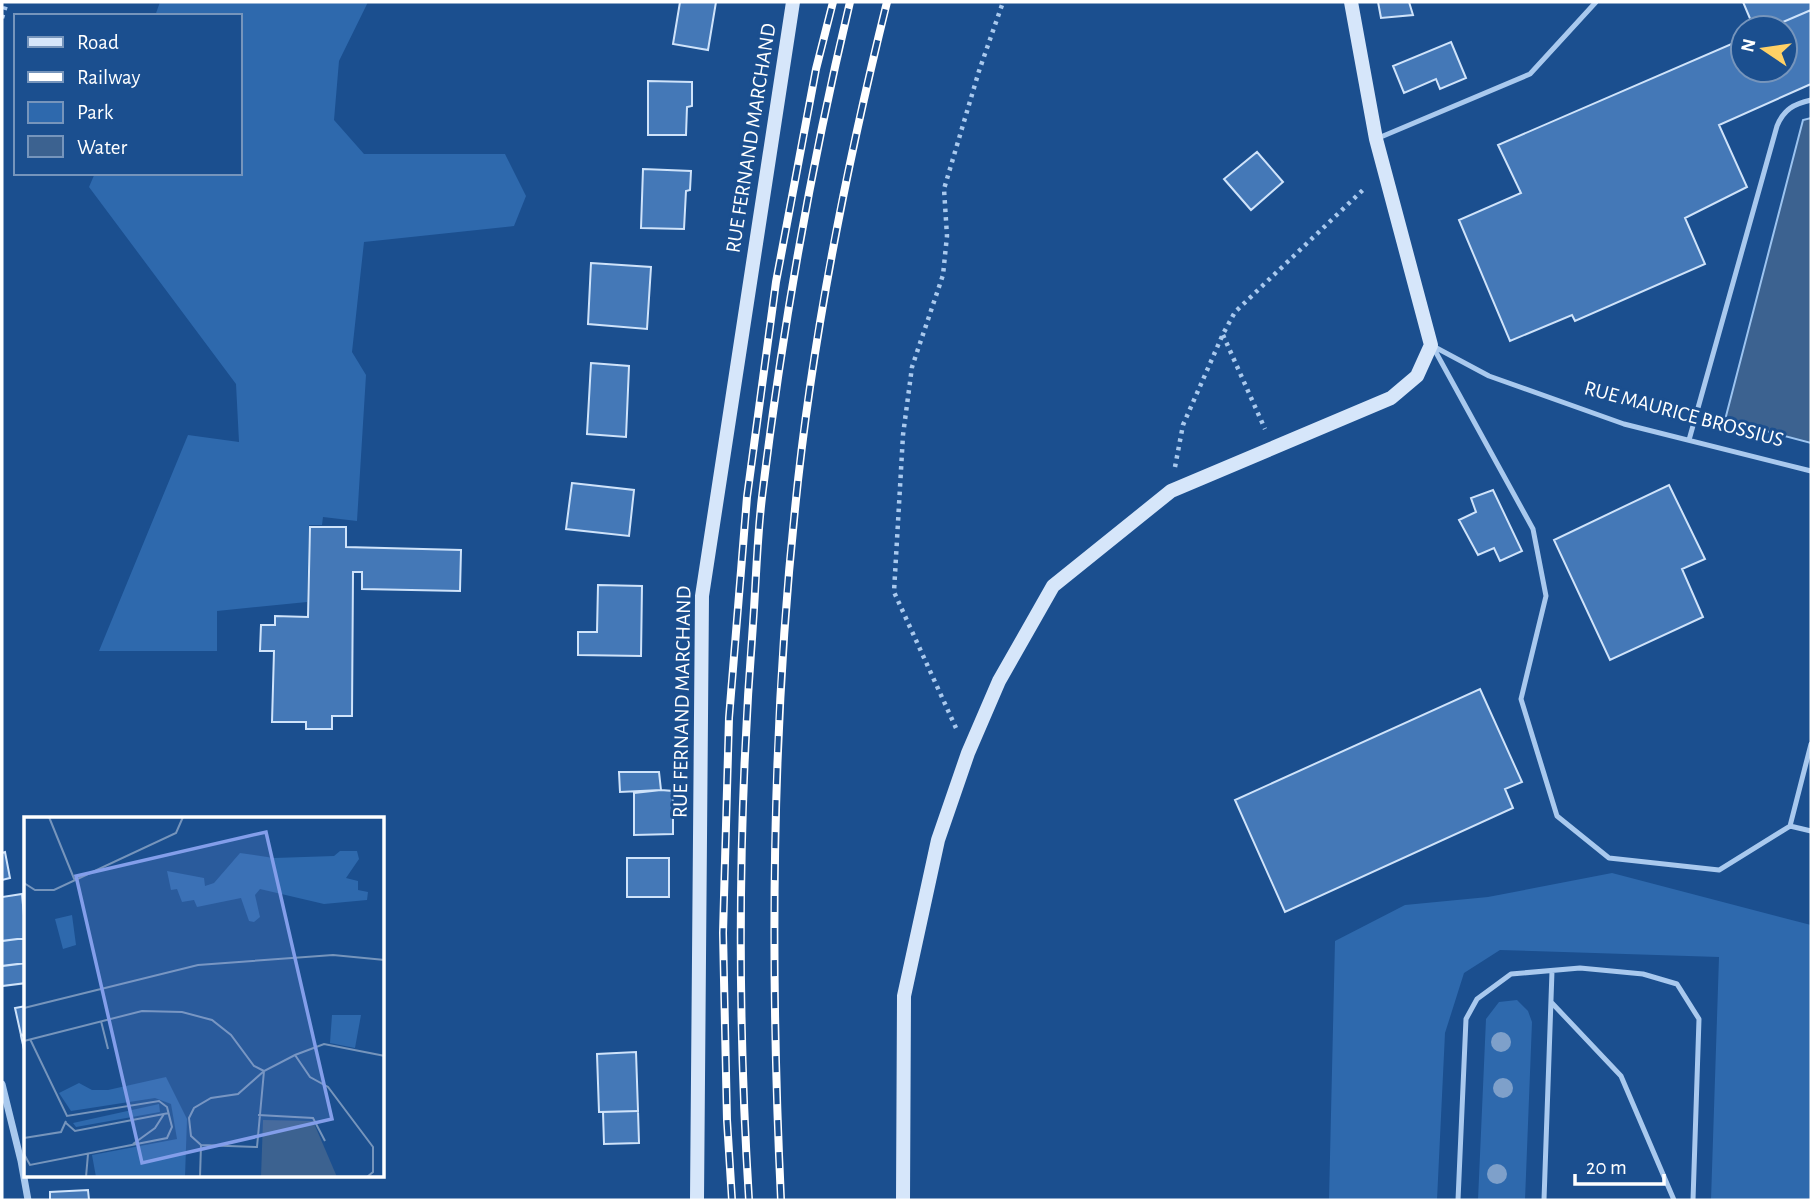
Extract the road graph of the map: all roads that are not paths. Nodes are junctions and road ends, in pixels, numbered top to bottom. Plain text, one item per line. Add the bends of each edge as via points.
1 (793, 2) edge
2 (1351, 2) edge
3 (1596, 2) edge
4 (1811, 100) edge
5 (1377, 139) junction
6 (1431, 345) junction
7 (1689, 440) junction
8 (1811, 471) edge
9 (1811, 744) edge
10 (1790, 826) junction
11 (1811, 831) edge
12 (1552, 971) junction
13 (1551, 1002) junction
14 (2, 1084) edge
15 (24, 1174) edge
16 (25, 1178) edge
17 (28, 1200) edge
18 (697, 1200) edge
19 (903, 1200) edge
20 (1458, 1200) edge
21 (1544, 1200) edge
22 (1674, 1200) edge
23 (1693, 1200) edge

1 - 18 street, RUE FERNAND MARCHAND via 702,596
2 - 5 street
3 - 5 lane via 1530,74
4 - 7 lane via 1794,104 1777,126
5 - 6 street
6 - 7 lane, RUE MAURICE BROSSIUS via 1489,376 1624,424
6 - 10 lane via 1533,529 1546,597 1521,699 1557,817 1609,858 1719,870
6 - 19 street via 1417,376 1391,398 1171,491 1053,586 999,681 968,753 939,840 904,996
7 - 8 lane, RUE MAURICE BROSSIUS
9 - 10 lane
10 - 11 lane
12 - 13 lane
12 - 20 lane via 1511,974 1477,999 1466,1018
12 - 23 lane via 1580,968 1643,974 1678,985 1699,1019
13 - 21 lane
13 - 22 lane via 1621,1076
14 - 15 street
16 - 17 street

